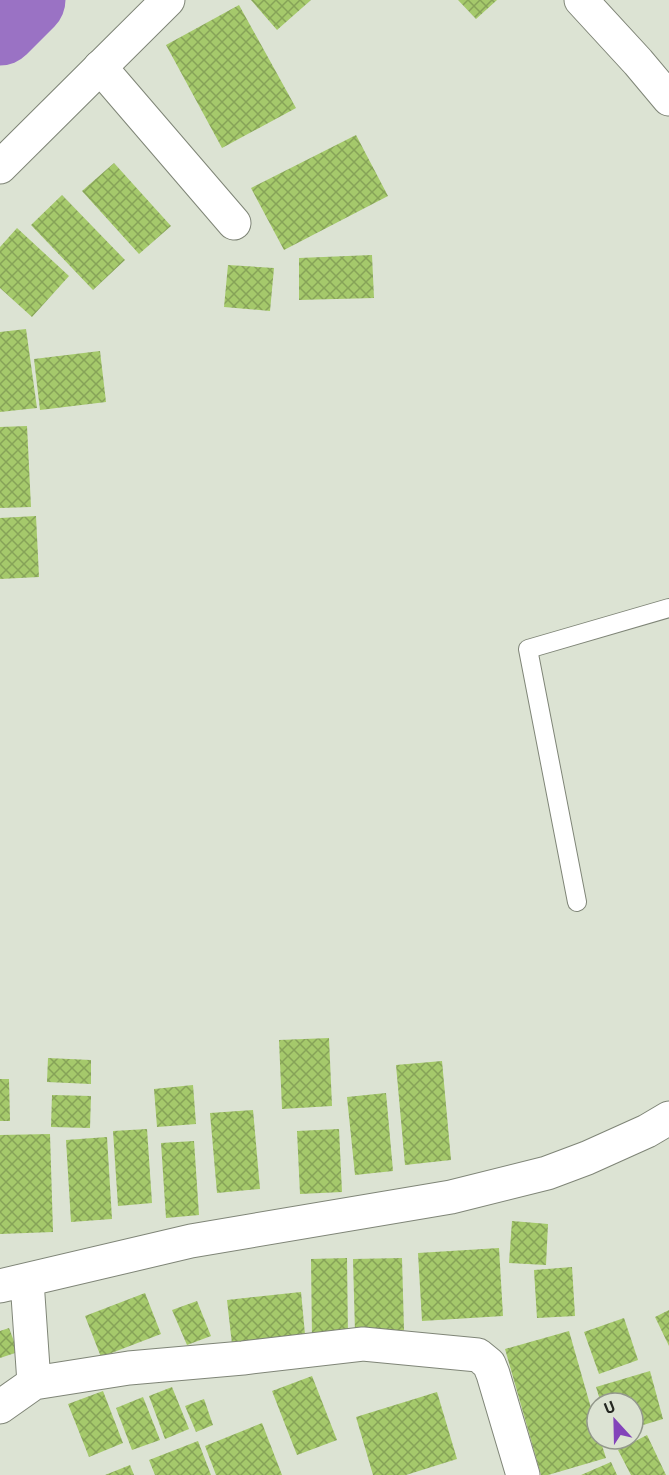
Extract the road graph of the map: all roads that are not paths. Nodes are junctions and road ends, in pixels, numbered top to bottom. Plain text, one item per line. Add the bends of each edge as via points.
1 (168, 0) edge
2 (581, 0) edge
3 (100, 67) junction
4 (669, 99) edge
5 (0, 167) edge
6 (234, 223) dead end
7 (669, 610) edge
8 (577, 902) dead end
9 (669, 1118) edge
10 (14, 1284) edge
11 (33, 1383) junction
12 (0, 1407) edge
13 (523, 1475) edge

1 - 3 street
2 - 4 street
3 - 5 street
3 - 6 street
7 - 8 lane via 528,649
9 - 10 street via 547,1173 451,1197 191,1241
10 - 11 street
11 - 12 street
11 - 13 street via 129,1368 363,1344 478,1355 494,1374

